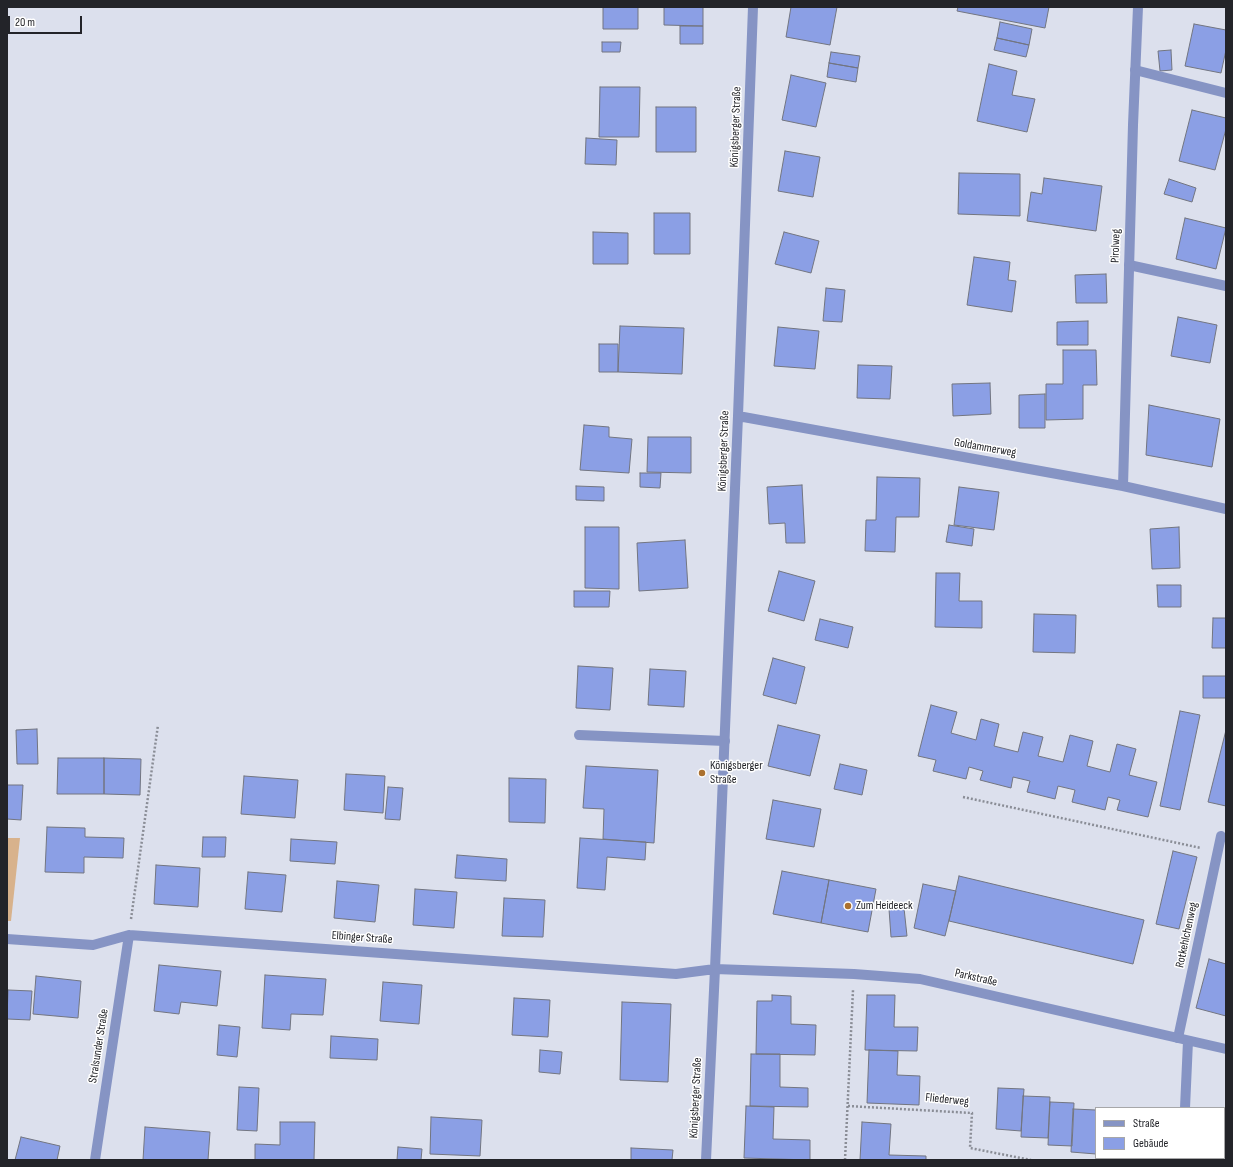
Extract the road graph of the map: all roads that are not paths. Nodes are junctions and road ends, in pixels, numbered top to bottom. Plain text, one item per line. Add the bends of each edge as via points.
1 (753, 7) edge
2 (1138, 7) edge
3 (1135, 70) junction
4 (1226, 93) edge
5 (1129, 265) junction
6 (1226, 286) edge
7 (738, 416) junction
8 (1123, 486) junction
9 (1226, 509) edge
10 (579, 735) dead end
11 (725, 741) junction
12 (1220, 836) dead end
13 (129, 935) junction
14 (7, 939) edge
15 (716, 969) junction
16 (1178, 1038) junction
17 (1188, 1041) junction
18 (1226, 1049) edge
19 (1185, 1107) edge
20 (95, 1160) edge
21 (706, 1160) edge

1 - 7 street, Königsberger Straße
2 - 3 street, Pirolweg
3 - 4 street
3 - 5 street, Pirolweg
5 - 6 street
5 - 8 street, Pirolweg
7 - 8 street, Goldammerweg
7 - 11 street, Königsberger Straße
8 - 9 street, Goldammerweg
10 - 11 street
11 - 15 street, Königsberger Straße
12 - 16 street, Rotkehlchenweg
13 - 14 street, Elbinger Straße via 93,945
13 - 15 street, Elbinger Straße via 676,974
13 - 20 street, Stralsunder Straße
15 - 16 street, Parkstraße via 920,979
15 - 21 street, Königsberger Straße
16 - 17 street, Parkstraße
17 - 18 street, Parkstraße
17 - 19 street

